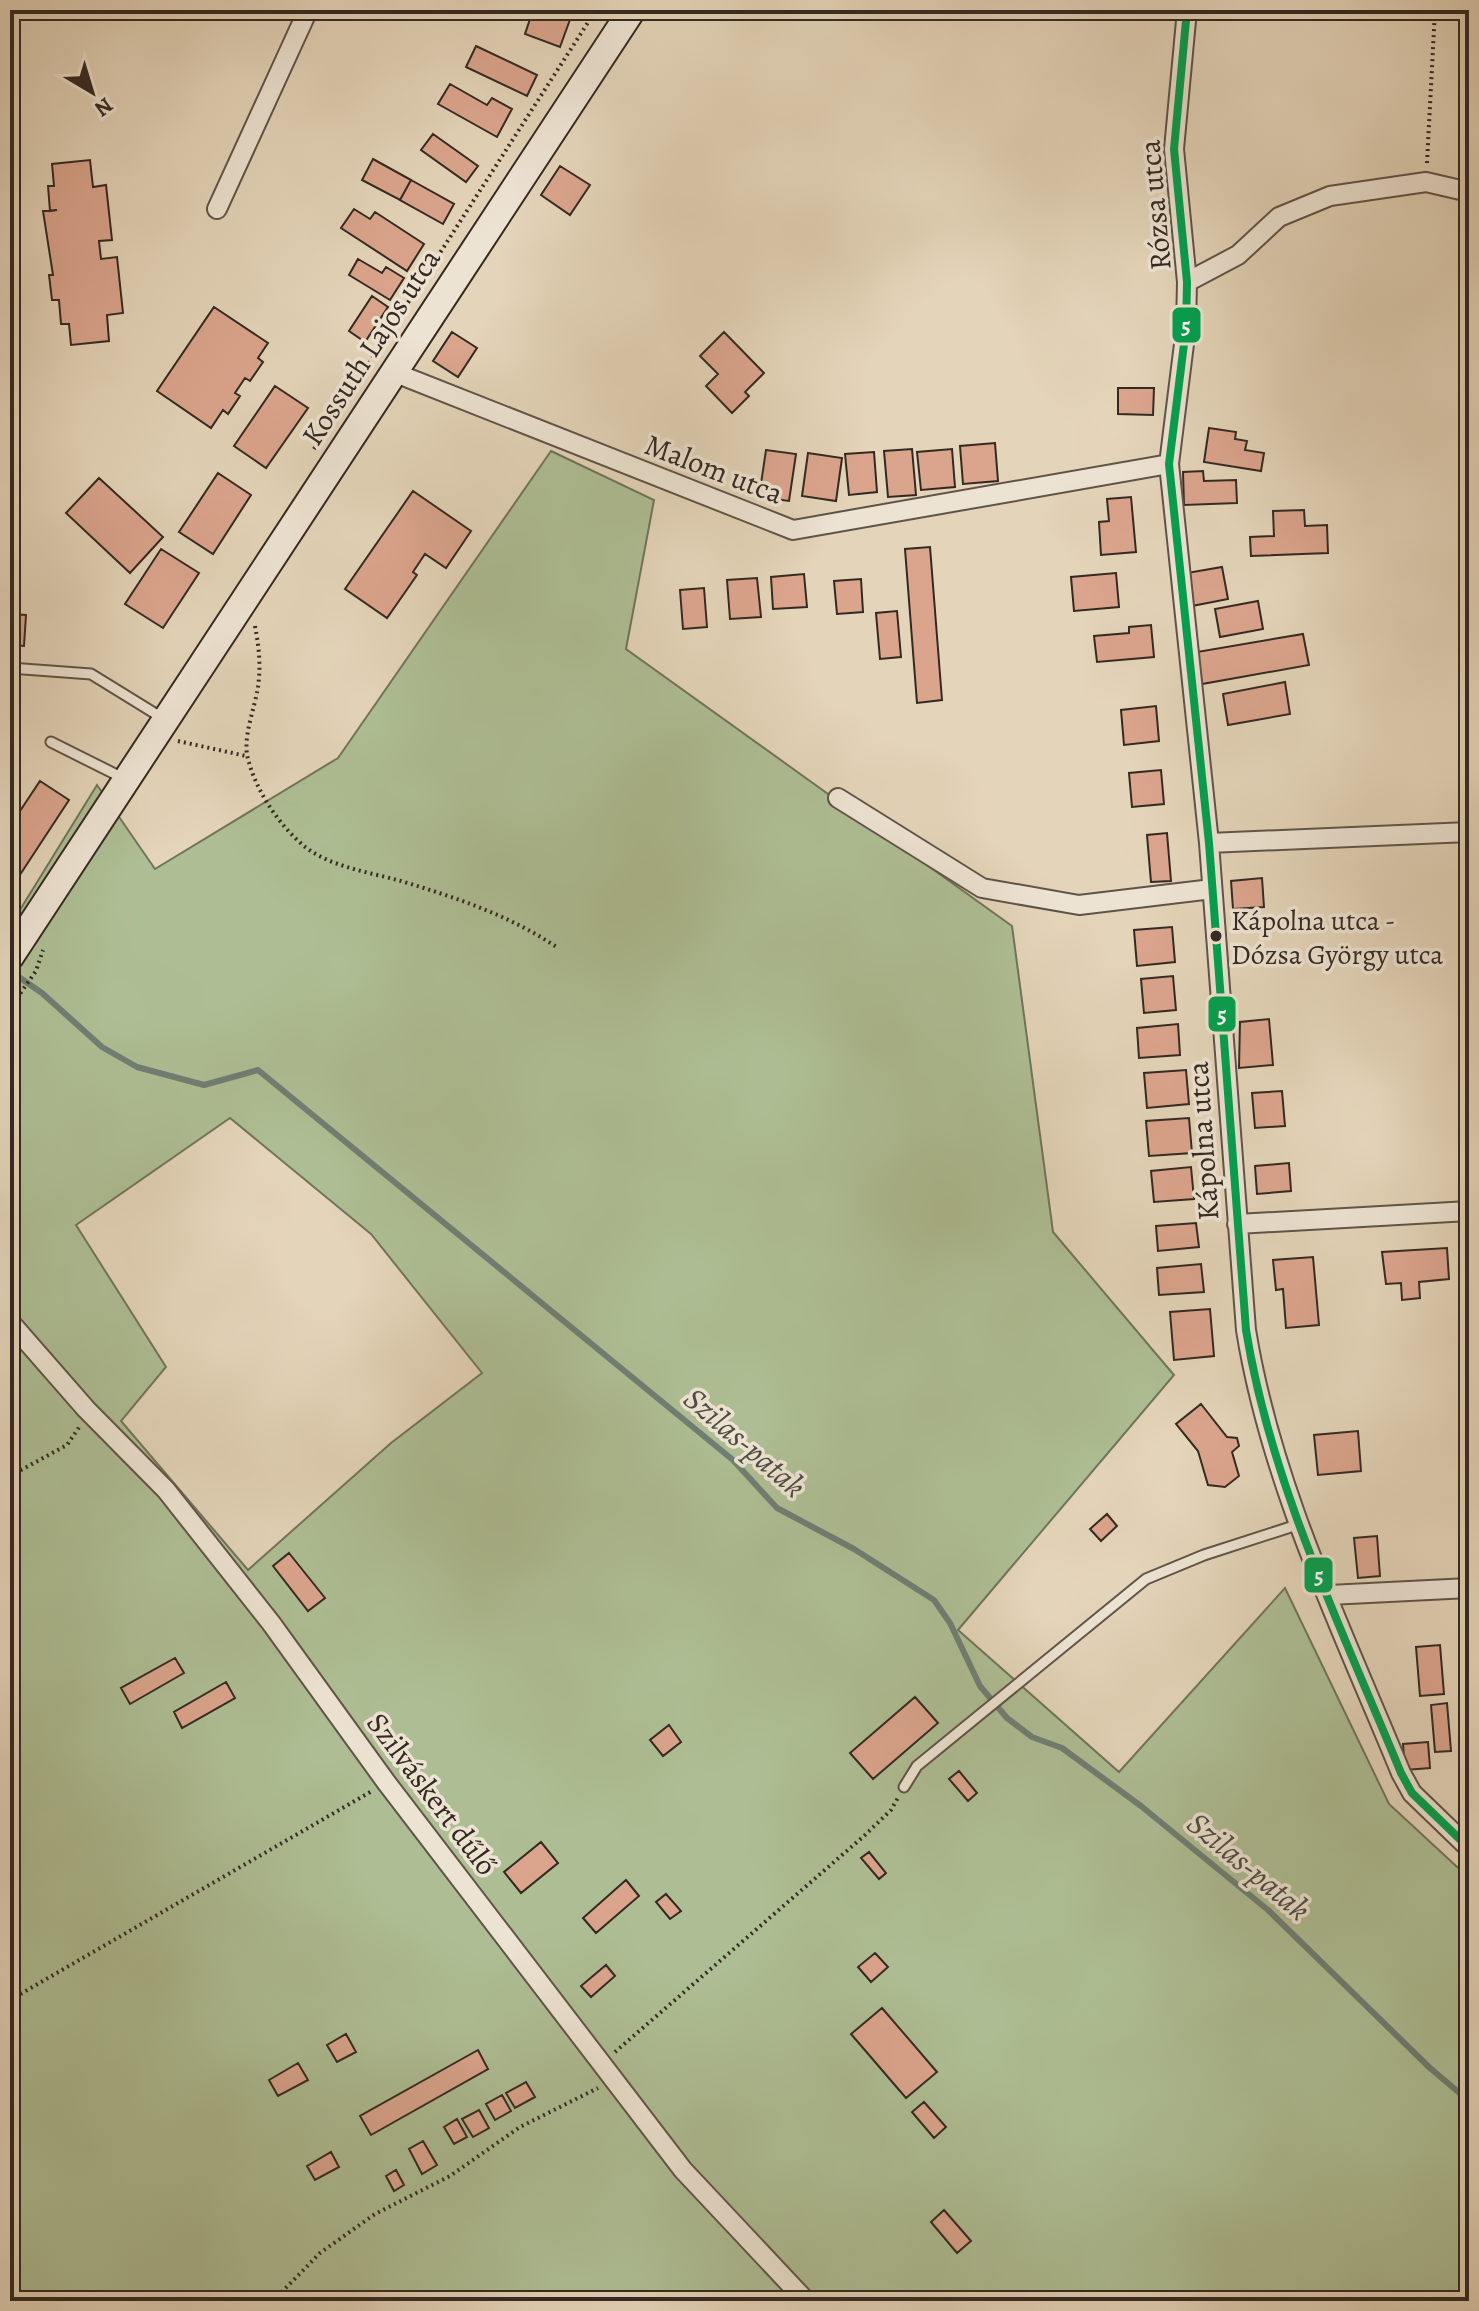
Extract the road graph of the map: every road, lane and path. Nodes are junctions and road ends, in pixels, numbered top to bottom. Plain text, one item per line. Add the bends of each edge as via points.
1 (308, 10) edge
2 (596, 10) edge
3 (632, 10) edge
4 (1187, 10) edge
5 (1435, 10) edge
6 (1426, 182) junction
7 (1469, 192) edge
8 (217, 209) dead end
9 (1187, 282) junction
10 (393, 372) junction
11 (311, 454) dead end
12 (1169, 464) junction
13 (236, 610) junction
14 (10, 668) edge
15 (161, 724) junction
16 (51, 742) dead end
17 (246, 756) junction
18 (126, 779) junction
19 (838, 798) dead end
20 (1469, 832) edge
21 (1209, 843) junction
22 (1212, 889) junction
23 (558, 948) dead end
24 (12, 955) edge
25 (36, 971) dead end
26 (10, 1008) edge
27 (1469, 1211) edge
28 (1237, 1224) junction
29 (10, 1322) edge
30 (86, 1409) junction
31 (10, 1476) edge
32 (1300, 1524) junction
33 (1469, 1588) edge
34 (1329, 1595) junction
35 (386, 1782) junction
36 (904, 1787) joint
37 (1469, 1848) edge
38 (10, 2000) edge
39 (601, 2063) junction
40 (620, 2088) junction
41 (273, 2301) edge
42 (806, 2301) edge

1 - 8 street
2 - 11 path
3 - 10 main road, Kossuth Lajos utca
4 - 9 street, Rózsa utca via 1174,149
5 - 6 path
6 - 7 street, Rózsa utca
6 - 9 street, Rózsa utca via 1358,190 1301,206 1257,234 1238,255
9 - 12 street, Kápolna utca
10 - 12 street, Malom utca via 793,530
10 - 13 main road, Kossuth Lajos utca
12 - 21 street, Kápolna utca
13 - 15 main road, Kossuth Lajos utca
13 - 17 path via 255,624 261,653
14 - 15 lane via 91,674
15 - 17 path via 176,740
15 - 18 main road, Kossuth Lajos utca
16 - 18 lane
17 - 23 path via 281,822 305,847 329,861 474,904 523,924
18 - 24 main road, Kossuth Lajos utca
19 - 22 street via 982,888 1079,905
20 - 21 street
21 - 22 street, Kápolna utca
22 - 28 street, Kápolna utca
25 - 26 path
27 - 28 street
28 - 32 street, Kápolna utca via 1255,1385
29 - 30 street, Szilváskert dűlő
30 - 31 path via 67,1445
30 - 35 street, Szilváskert dűlő via 166,1490
32 - 34 street, Kápolna utca
32 - 36 lane via 1146,1579 917,1766
33 - 34 street
34 - 37 street, Kápolna utca via 1412,1793
35 - 38 path
35 - 39 street, Szilváskert dűlő
36 - 39 path via 891,1810 864,1836
39 - 40 street, Szilváskert dűlő
40 - 41 path via 599,2087 579,2095 520,2127 450,2176 375,2214 320,2253
40 - 42 street, Szilváskert dűlő via 683,2170

